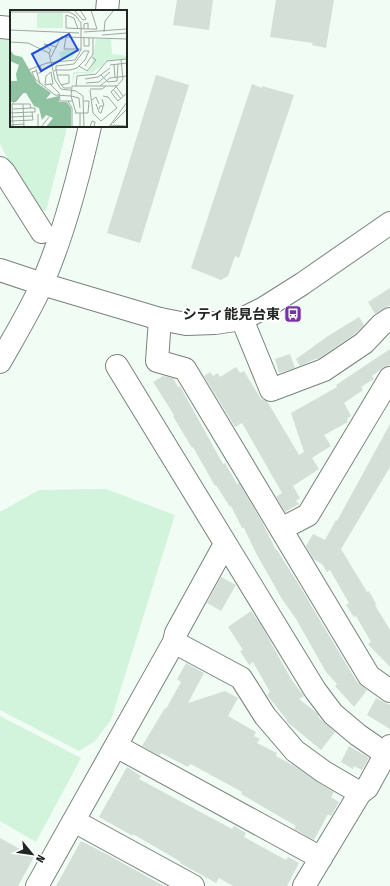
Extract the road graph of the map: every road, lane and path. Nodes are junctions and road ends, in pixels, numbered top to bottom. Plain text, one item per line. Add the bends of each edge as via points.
1 (108, 0) edge
2 (107, 10) edge
3 (0, 27) edge
4 (10, 28) edge
5 (90, 127) edge
6 (0, 168) edge
7 (390, 223) edge
8 (42, 232) dead end
9 (0, 270) edge
10 (42, 284) junction
11 (160, 319) junction
12 (242, 319) junction
13 (390, 320) edge
14 (0, 362) edge
15 (117, 366) dead end
16 (390, 378) edge
17 (280, 529) junction
18 (225, 544) junction
19 (174, 642) junction
20 (390, 691) edge
21 (116, 746) junction
22 (388, 752) edge
23 (360, 793) junction
24 (74, 821) junction
25 (320, 858) junction
26 (37, 886) edge
27 (194, 886) edge
28 (304, 886) edge

1 - 2 street
3 - 4 street
5 - 10 street via 76,186
6 - 8 street
7 - 12 street via 302,284
9 - 10 street
10 - 11 street
10 - 14 street
11 - 12 street via 186,324
11 - 17 street via 157,361 185,369
12 - 13 street via 271,390 324,370 364,343 381,325
15 - 18 street
16 - 17 street via 308,515
17 - 20 street via 369,676
18 - 19 street via 176,632
18 - 22 street via 314,690 333,714 358,735
19 - 21 street
19 - 23 street via 241,678 265,716 295,751
21 - 24 street
21 - 25 street
22 - 23 street via 367,788
23 - 25 street
24 - 26 street
24 - 27 street
25 - 28 street

